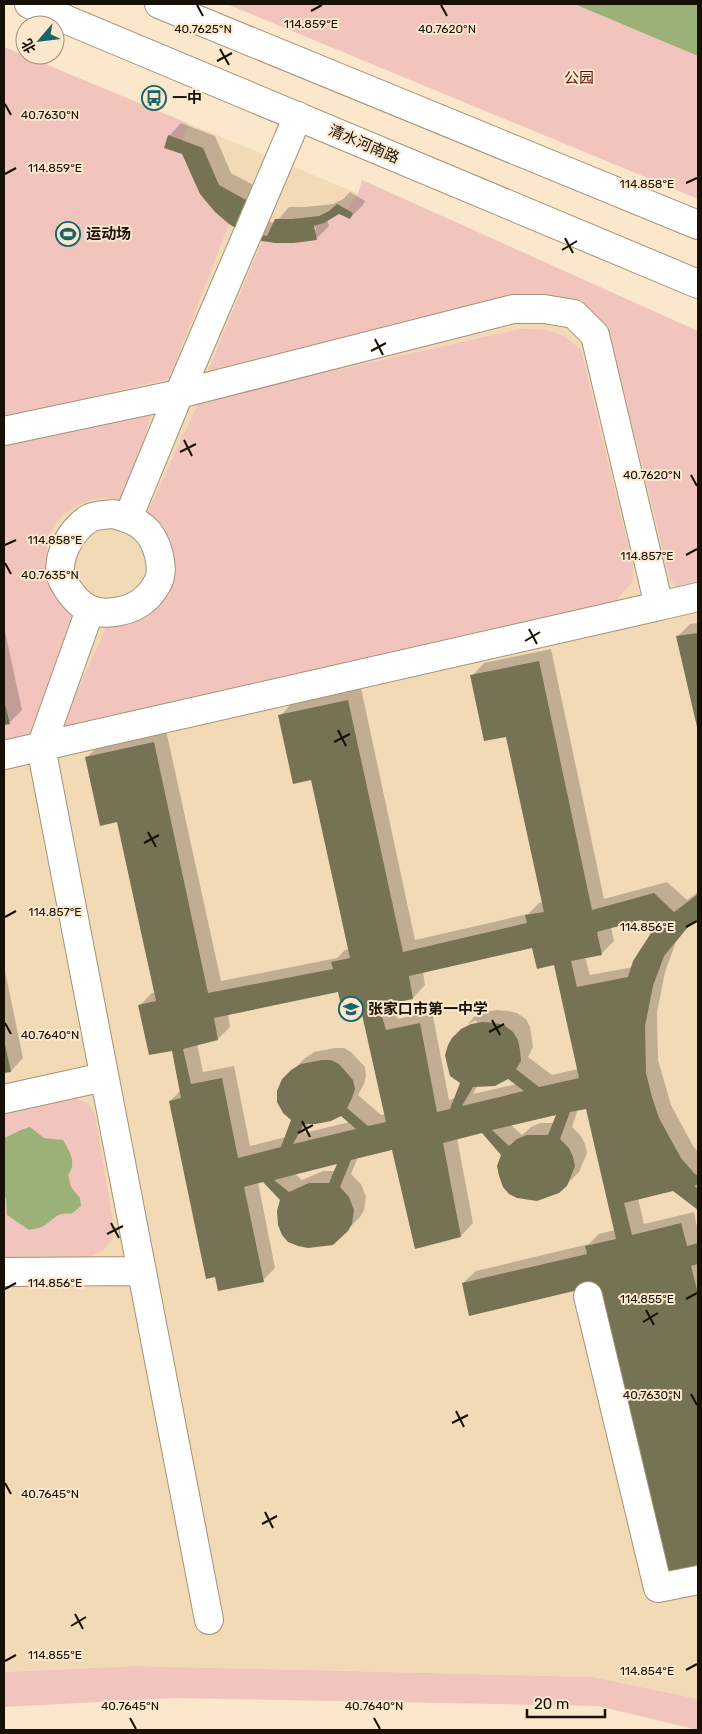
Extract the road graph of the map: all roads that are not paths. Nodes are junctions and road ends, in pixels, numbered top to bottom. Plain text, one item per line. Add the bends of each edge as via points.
1 (29, 4) edge
2 (159, 4) edge
3 (298, 116) junction
4 (698, 225) edge
5 (698, 284) edge
6 (179, 394) junction
7 (4, 431) edge
8 (128, 518) junction
9 (698, 597) edge
10 (659, 606) junction
11 (90, 610) junction
12 (41, 747) junction
13 (4, 755) edge
14 (104, 1077) junction
15 (4, 1099) edge
16 (142, 1271) junction
17 (4, 1272) edge
18 (588, 1296) dead end
19 (698, 1580) edge
20 (209, 1620) dead end

1 - 3 main road, 清水河南路
2 - 4 main road
3 - 5 main road, 清水河南路
3 - 6 main road
6 - 7 main road
6 - 8 main road
6 - 10 main road via 513,309 544,309 574,314 595,335
8 - 11 main road via 113,514 91,518 75,530 64,549 60,564 62,582 75,599
8 - 11 main road via 144,528 156,544 160,565 158,582 145,600 126,610
9 - 10 main road
10 - 12 main road
11 - 12 main road
12 - 13 main road
12 - 14 main road
14 - 15 main road
14 - 16 main road
16 - 17 main road
16 - 20 main road
18 - 19 main road via 658,1588

